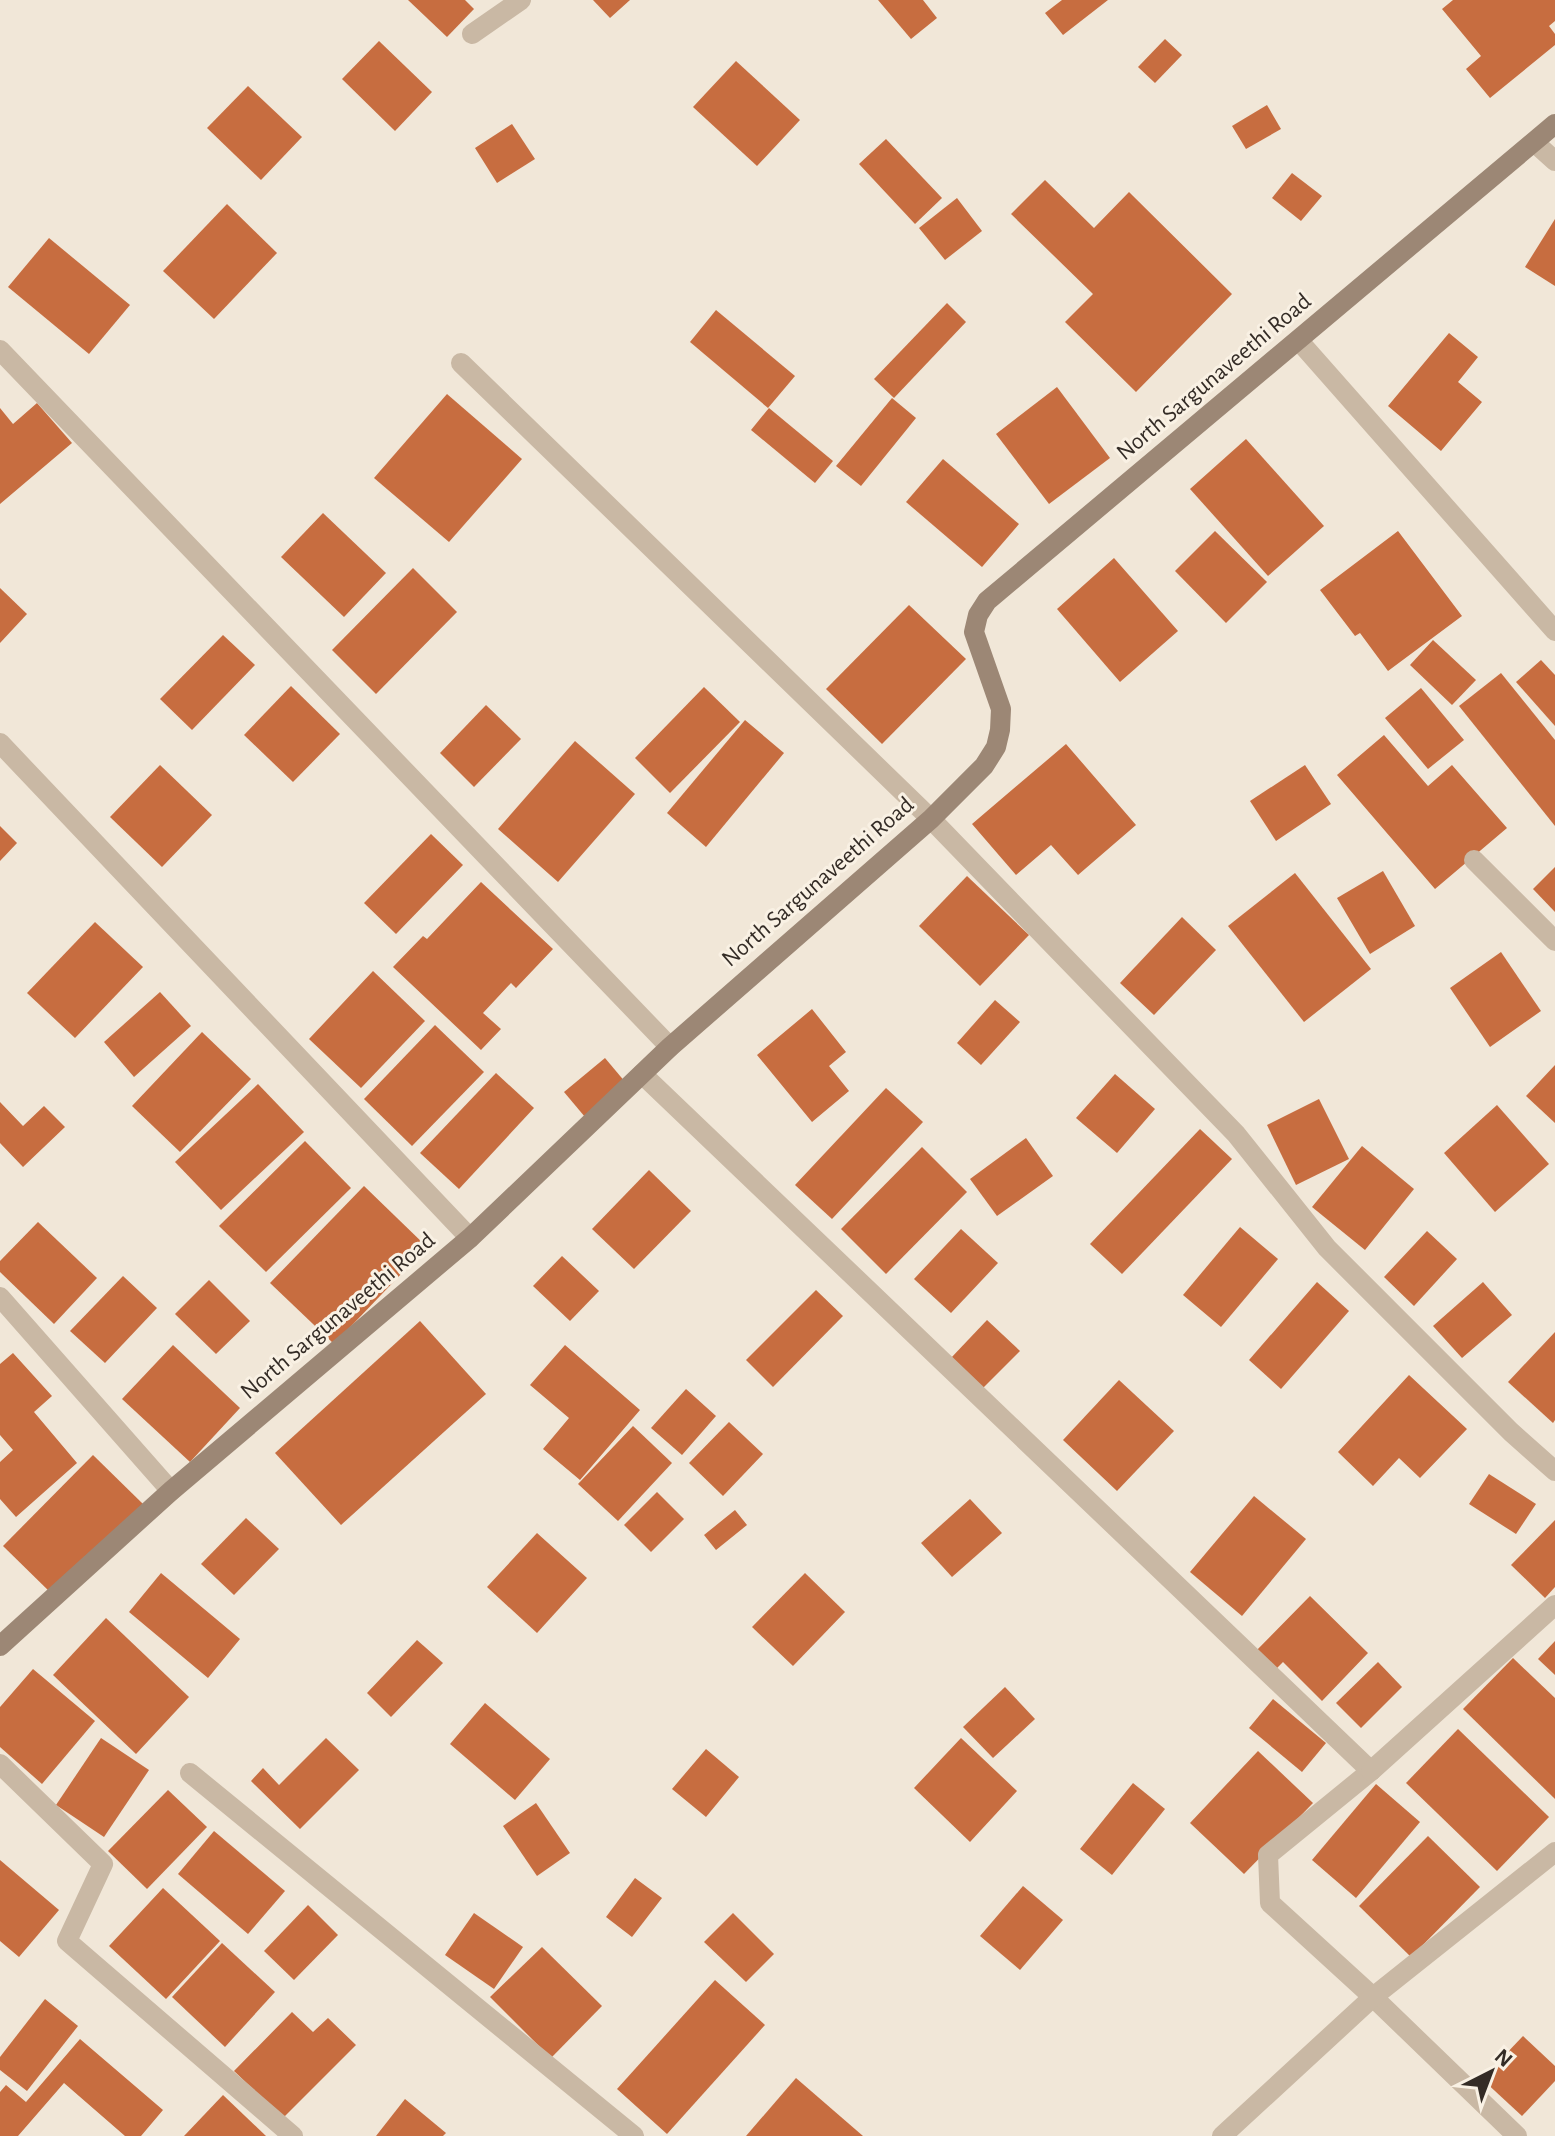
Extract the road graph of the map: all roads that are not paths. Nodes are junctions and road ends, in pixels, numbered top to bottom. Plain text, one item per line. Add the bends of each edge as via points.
1 (521, 0) edge
2 (472, 34) dead end
3 (1555, 124) edge
4 (1534, 142) junction
5 (1555, 161) edge
6 (1299, 341) junction
7 (0, 350) edge
8 (461, 363) dead end
9 (1555, 631) edge
10 (0, 743) edge
11 (931, 819) junction
12 (1474, 860) dead end
13 (1555, 941) edge
14 (670, 1047) junction
15 (642, 1074) junction
16 (470, 1238) junction
17 (0, 1297) edge
18 (1555, 1471) edge
19 (171, 1491) junction
20 (1555, 1605) edge
21 (0, 1646) edge
22 (0, 1764) edge
23 (1371, 1771) junction
24 (190, 1773) dead end
25 (1555, 1852) edge
26 (1373, 1997) junction
27 (293, 2136) edge
28 (634, 2136) edge
29 (1222, 2136) edge
30 (1517, 2136) edge

1 - 2 street
3 - 4 street, North Sargunaveethi Road
4 - 5 street
4 - 6 street, North Sargunaveethi Road
6 - 9 street
6 - 11 street, North Sargunaveethi Road via 987,601 974,632 1001,709 996,747
7 - 14 street
8 - 11 street
10 - 16 street
11 - 14 street, North Sargunaveethi Road
11 - 18 street via 1236,1134 1327,1248
12 - 13 street
14 - 15 street, North Sargunaveethi Road
15 - 16 street, North Sargunaveethi Road
15 - 23 street
16 - 19 street, North Sargunaveethi Road
17 - 19 street
19 - 21 street, North Sargunaveethi Road
20 - 23 street
22 - 27 street via 103,1864 67,1941
23 - 26 street via 1268,1855 1270,1903
24 - 28 street
25 - 26 street
26 - 29 street
26 - 30 street

